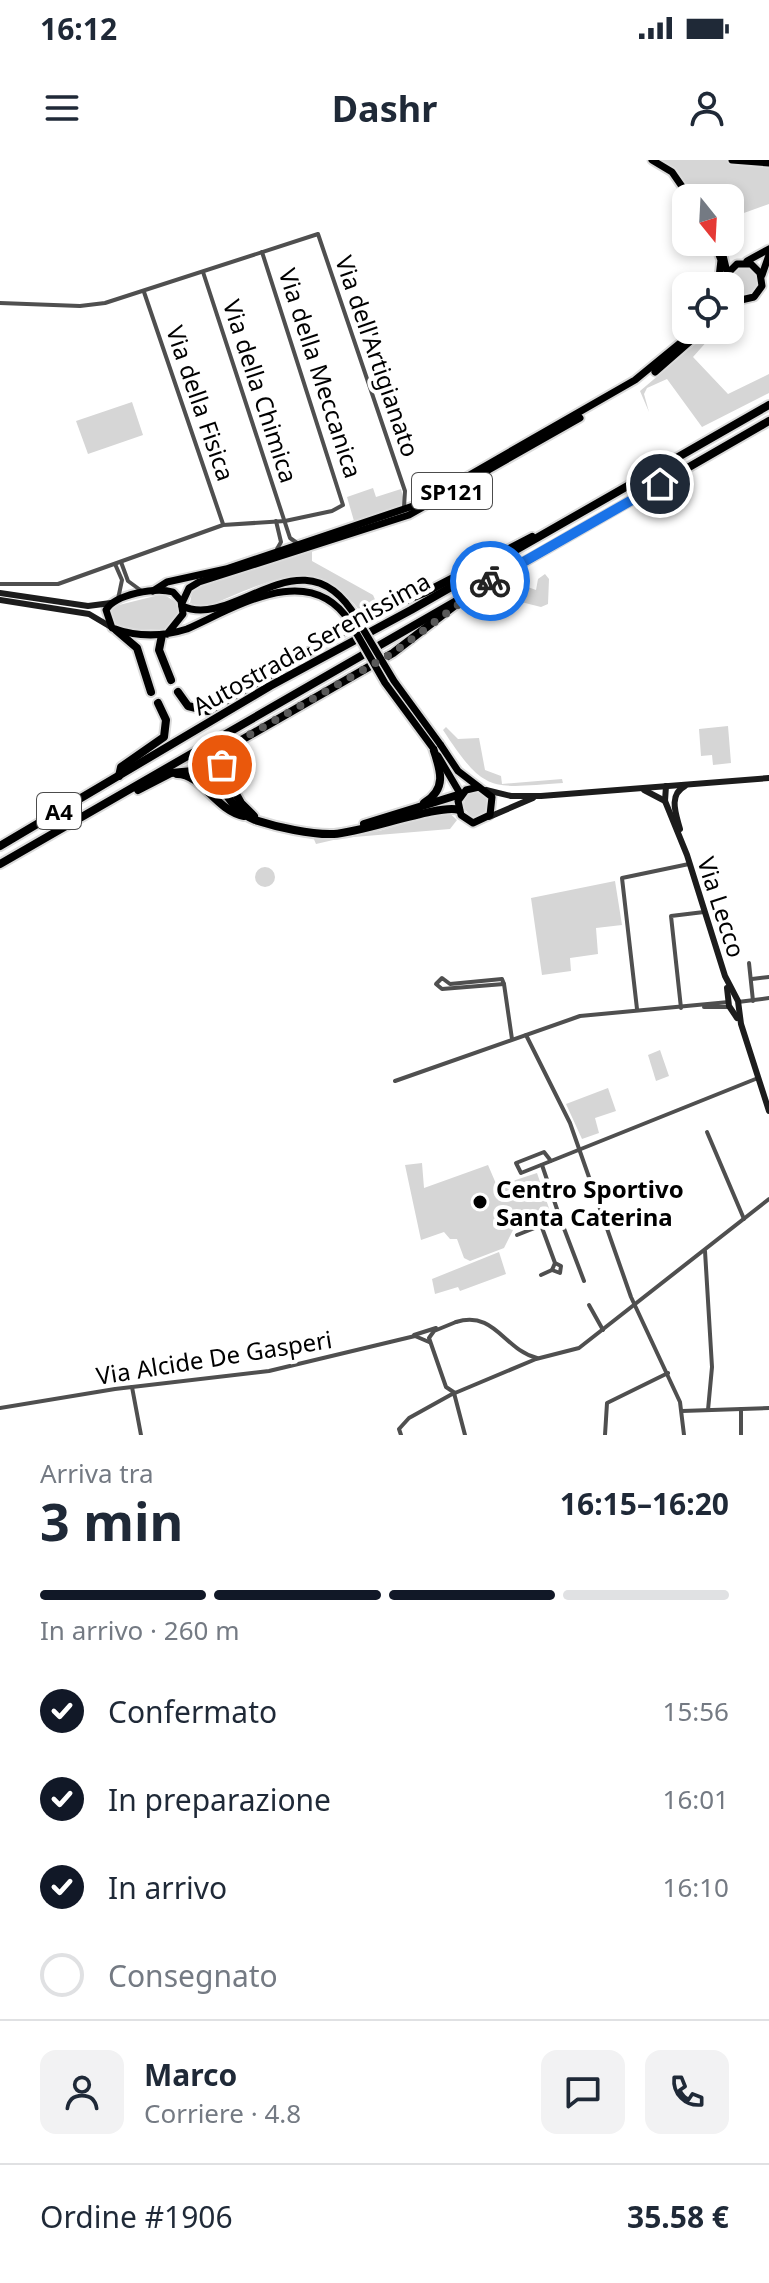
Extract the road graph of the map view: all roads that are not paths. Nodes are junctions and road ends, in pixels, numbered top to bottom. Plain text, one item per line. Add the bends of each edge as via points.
1 (652, 160) edge
2 (732, 160) edge
3 (769, 163) edge
4 (680, 184) edge
5 (262, 252) junction
6 (769, 252) edge
7 (725, 256) edge
8 (741, 263) junction
9 (203, 272) junction
10 (727, 272) joint
11 (762, 278) junction
12 (144, 292) junction
13 (744, 298) edge
14 (0, 303) edge
15 (680, 344) edge
16 (686, 344) edge
17 (769, 405) edge
18 (769, 421) edge
19 (405, 491) junction
20 (438, 494) junction
21 (276, 521) junction
22 (285, 521) junction
23 (368, 523) junction
24 (223, 525) junction
25 (551, 529) junction
26 (290, 544) junction
27 (259, 558) junction
28 (118, 563) junction
29 (243, 569) junction
30 (0, 584) edge
31 (479, 587) junction
32 (149, 592) junction
33 (0, 593) edge
34 (0, 600) edge
35 (115, 601) junction
36 (182, 604) junction
37 (354, 620) junction
38 (113, 628) junction
39 (164, 634) junction
40 (171, 680) dead end
41 (151, 692) dead end
42 (178, 692) dead end
43 (158, 703) dead end
44 (436, 746) junction
45 (119, 776) junction
46 (164, 776) junction
47 (769, 778) edge
48 (695, 784) junction
49 (666, 786) junction
50 (483, 788) junction
51 (632, 789) junction
52 (461, 795) junction
53 (541, 796) junction
54 (665, 801) junction
55 (409, 810) junction
56 (459, 810) junction
57 (250, 817) junction
58 (489, 817) junction
59 (677, 817) junction
60 (261, 821) junction
61 (336, 834) junction
62 (0, 846) edge
63 (684, 848) junction
64 (0, 864) edge
65 (689, 864) junction
66 (705, 912) junction
67 (749, 963) dead end
68 (769, 977) edge
69 (751, 979) junction
70 (504, 984) junction
71 (769, 998) edge
72 (753, 1001) junction
73 (733, 1003) junction
74 (681, 1008) junction
75 (637, 1010) junction
76 (526, 1035) junction
77 (512, 1039) junction
78 (758, 1078) junction
79 (395, 1081) dead end
80 (769, 1111) edge
81 (707, 1132) dead end
82 (580, 1150) junction
83 (551, 1161) junction
84 (542, 1165) junction
85 (767, 1199) edge
86 (560, 1218) junction
87 (744, 1219) junction
88 (541, 1225) junction
89 (517, 1235) dead end
90 (705, 1251) junction
91 (555, 1263) junction
92 (552, 1270) junction
93 (541, 1275) dead end
94 (584, 1281) dead end
95 (589, 1305) dead end
96 (637, 1305) junction
97 (456, 1322) junction
98 (603, 1330) junction
99 (409, 1337) junction
100 (431, 1344) junction
101 (524, 1354) junction
102 (540, 1358) junction
103 (515, 1368) junction
104 (668, 1373) junction
105 (132, 1387) junction
106 (454, 1393) junction
107 (0, 1408) edge
108 (769, 1408) edge
109 (741, 1409) junction
110 (708, 1410) junction
111 (682, 1411) junction
112 (141, 1435) edge
113 (401, 1435) edge
114 (465, 1435) edge
115 (605, 1435) edge
116 (684, 1435) edge
117 (741, 1435) edge

1 - 4 main road
2 - 3 main road
5 - 9 street
5 - 19 street, Via dell'Artigianato via 318,234
5 - 22 street, Via della Meccanica via 343,505
6 - 8 main road
6 - 11 main road
7 - 10 main road
8 - 10 main road
8 - 11 main road via 754,266
9 - 12 street
9 - 22 street, Via della Chimica
11 - 13 main road via 757,294
12 - 14 street via 93,305
12 - 24 street, Via della Fisica
15 - 20 main road, SP121 via 625,387
16 - 29 main road, SP121 via 637,385 424,508
17 - 25 highway, Autostrada Serenissima / A4
18 - 31 highway, Autostrada Serenissima / A4
19 - 20 street, Via dell'Artigianato via 414,502
19 - 23 street, Via dell'Artigianato via 403,507
20 - 23 main road, SP121
21 - 22 street
21 - 24 street
21 - 27 street via 280,546
22 - 26 street, Via della Chimica
23 - 26 main road, SP121
24 - 28 street
25 - 42 highway via 379,611 208,711 188,706
25 - 45 highway, Autostrada Serenissima / A4
26 - 27 main road, SP121
26 - 29 main road via 286,553
27 - 32 main road, SP121 via 170,581
28 - 30 street via 55,585
28 - 32 street via 130,583
28 - 35 street via 122,580
29 - 36 main road, SP121 via 193,585
31 - 60 highway via 393,653 229,749 222,762 224,773 241,803
31 - 64 highway, Autostrada Serenissima / A4
32 - 35 main road
32 - 36 main road via 173,592
33 - 35 street via 88,606
34 - 38 street via 89,614
35 - 38 main road via 106,613
36 - 37 main road via 203,612 278,583 301,581 336,593
36 - 39 main road via 181,619
37 - 39 main road via 331,600 296,588
37 - 44 main road, bridge via 383,680
38 - 39 main road
38 - 41 highway via 137,648
39 - 40 highway via 159,650
43 - 45 highway via 166,720 164,737 121,767
44 - 50 main road
44 - 52 main road
44 - 55 highway via 440,788
45 - 62 highway, Autostrada Serenissima / A4
46 - 57 highway via 187,775 226,811
46 - 57 highway via 193,769 207,772 231,805
46 - 64 highway
47 - 48 street
48 - 49 street
48 - 59 street via 676,793
49 - 51 street
49 - 54 street, Via Lecco
49 - 59 street, Via Lecco
50 - 52 main road via 469,788
50 - 53 street via 511,796
50 - 58 main road via 494,803
51 - 53 street
51 - 54 street via 653,792
52 - 55 highway
52 - 56 main road
53 - 58 street
54 - 63 street, Via Lecco
55 - 61 highway
56 - 58 main road via 472,822
56 - 61 highway via 446,808
57 - 60 highway
59 - 63 street, Via Lecco
60 - 61 highway
63 - 65 street, Via Lecco
65 - 66 street, Via Lecco
65 - 75 street via 622,878
66 - 73 street, Via Lecco
66 - 74 street via 671,916
67 - 69 street
68 - 69 street
69 - 72 street
70 - 70 street via 490,978 450,984 442,978 436,984 442,989
70 - 77 street
71 - 72 street
72 - 73 street
73 - 74 street
73 - 78 street, Via Lecco
74 - 75 street
75 - 76 street via 580,1016
76 - 77 street
76 - 82 street
77 - 79 street
78 - 80 street, Via Lecco
78 - 82 street
81 - 87 street
82 - 83 street
82 - 96 street
83 - 84 street
83 - 84 street via 544,1152 516,1163 521,1173
84 - 86 street
85 - 87 street
86 - 88 street
86 - 94 street
87 - 90 street
88 - 89 street
88 - 91 street
90 - 96 street
90 - 110 street via 712,1367
91 - 92 street
91 - 92 street via 561,1270
92 - 93 street
95 - 98 street
96 - 98 street
96 - 104 street
97 - 99 street, Via Alcide De Gasperi
97 - 100 street via 431,1334
97 - 101 street via 472,1318 489,1323
98 - 102 street via 575,1350
99 - 100 street
99 - 105 street, Via Alcide De Gasperi via 269,1371
100 - 106 street via 446,1387
101 - 102 street
101 - 103 street
102 - 103 street
103 - 106 street
104 - 111 street
104 - 115 street via 607,1403
105 - 107 street, Via Alcide De Gasperi
105 - 112 street
106 - 113 street via 409,1418 399,1429
106 - 114 street
108 - 109 street
109 - 110 street
109 - 117 street
110 - 111 street
111 - 116 street

